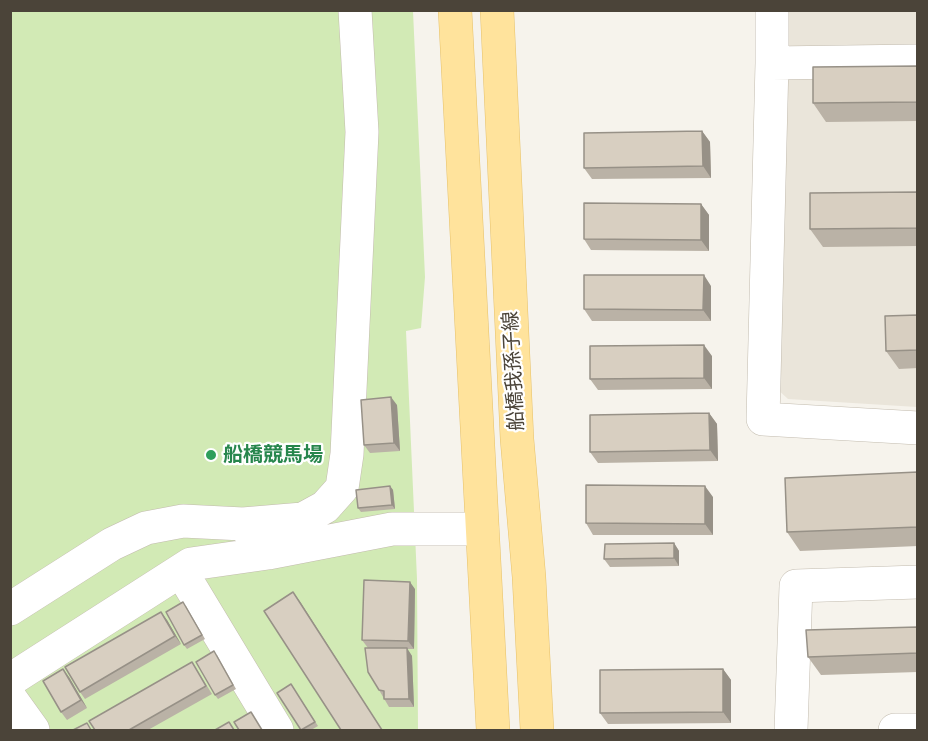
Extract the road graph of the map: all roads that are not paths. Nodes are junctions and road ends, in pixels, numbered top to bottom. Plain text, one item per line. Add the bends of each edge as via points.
1 (355, 10) edge
2 (455, 10) edge
3 (497, 10) edge
4 (772, 10) edge
5 (918, 61) edge
6 (772, 63) junction
7 (918, 428) edge
8 (243, 525) junction
9 (482, 529) junction
10 (268, 553) junction
11 (181, 571) junction
12 (918, 582) edge
13 (10, 609) edge
14 (10, 680) edge
15 (10, 698) edge
16 (33, 730) edge
17 (277, 730) edge
18 (493, 730) edge
19 (537, 730) edge
20 (791, 730) edge
21 (895, 730) edge
22 (918, 730) edge

1 - 8 street via 362,132 347,454 342,488 325,507 303,519
2 - 9 main road, 船橋我孫子線
3 - 19 main road, 船橋我孫子線 via 517,439
4 - 6 street
5 - 6 street
6 - 7 street via 763,419
8 - 10 street
8 - 13 street via 183,521 146,528 112,544
9 - 10 street via 392,530
9 - 18 main road, 船橋我孫子線
10 - 11 street via 191,564
11 - 14 street
11 - 17 street
12 - 20 street via 796,586
15 - 16 street
21 - 22 street

